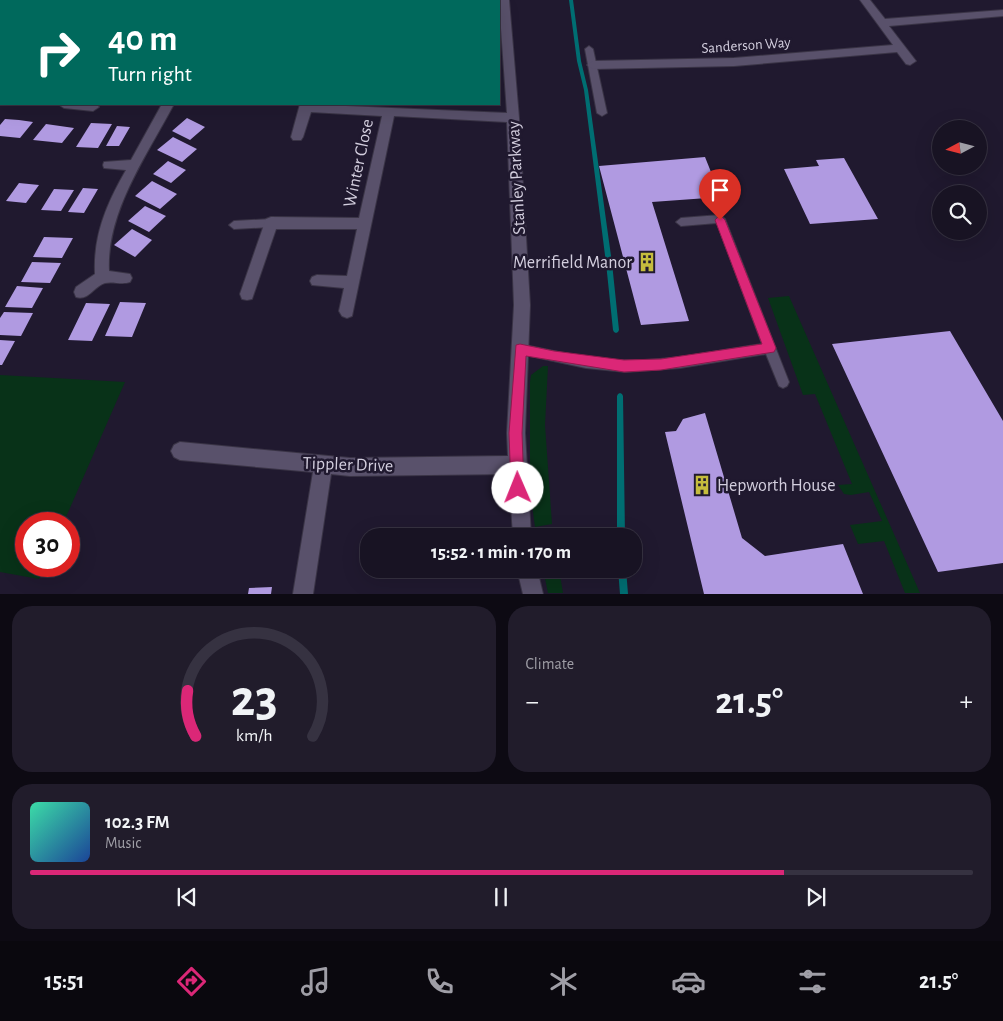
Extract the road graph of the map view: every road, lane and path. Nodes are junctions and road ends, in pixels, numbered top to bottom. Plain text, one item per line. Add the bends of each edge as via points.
1 (504, 0) edge
2 (865, 0) edge
3 (1003, 13) edge
4 (882, 23) junction
5 (901, 48) junction
6 (589, 49) dead end
7 (910, 61) dead end
8 (593, 66) junction
9 (73, 105) edge
10 (167, 105) edge
11 (307, 105) edge
12 (92, 107) dead end
13 (389, 111) junction
14 (602, 113) dead end
15 (513, 118) junction
16 (296, 137) dead end
17 (109, 165) dead end
18 (135, 165) junction
19 (681, 222) dead end
20 (272, 223) junction
21 (365, 224) junction
22 (234, 225) dead end
23 (102, 277) junction
24 (125, 278) dead end
25 (317, 281) dead end
26 (353, 282) junction
27 (81, 292) dead end
28 (247, 294) dead end
29 (347, 310) dead end
30 (770, 348) junction
31 (520, 349) junction
32 (783, 382) dead end
33 (180, 451) dead end
34 (323, 465) junction
35 (517, 465) junction
36 (521, 528) edge
37 (529, 578) edge
38 (303, 594) edge
39 (533, 594) edge

1 - 15 street, Stanley Parkway
2 - 4 street
3 - 4 street
4 - 5 street
5 - 7 street
5 - 8 street, Sanderson Way via 734,62
6 - 8 lane
8 - 14 lane
9 - 12 street
10 - 18 street
11 - 13 street via 310,108
11 - 16 street
13 - 15 street
13 - 21 street, Winter Close
15 - 31 street, Stanley Parkway via 522,305
17 - 18 street
18 - 23 street via 114,203 101,254
19 - 30 lane via 720,220
20 - 21 street, Winter Close
20 - 22 lane
20 - 28 street
21 - 26 street, Winter Close
23 - 24 street
23 - 27 street
25 - 26 street
26 - 29 street, Winter Close
30 - 31 lane via 661,364 624,366
30 - 32 lane
31 - 35 street, Stanley Parkway
33 - 34 street, Tippler Drive
34 - 35 street, Tippler Drive
34 - 38 street
35 - 36 street, Stanley Parkway
37 - 39 street

